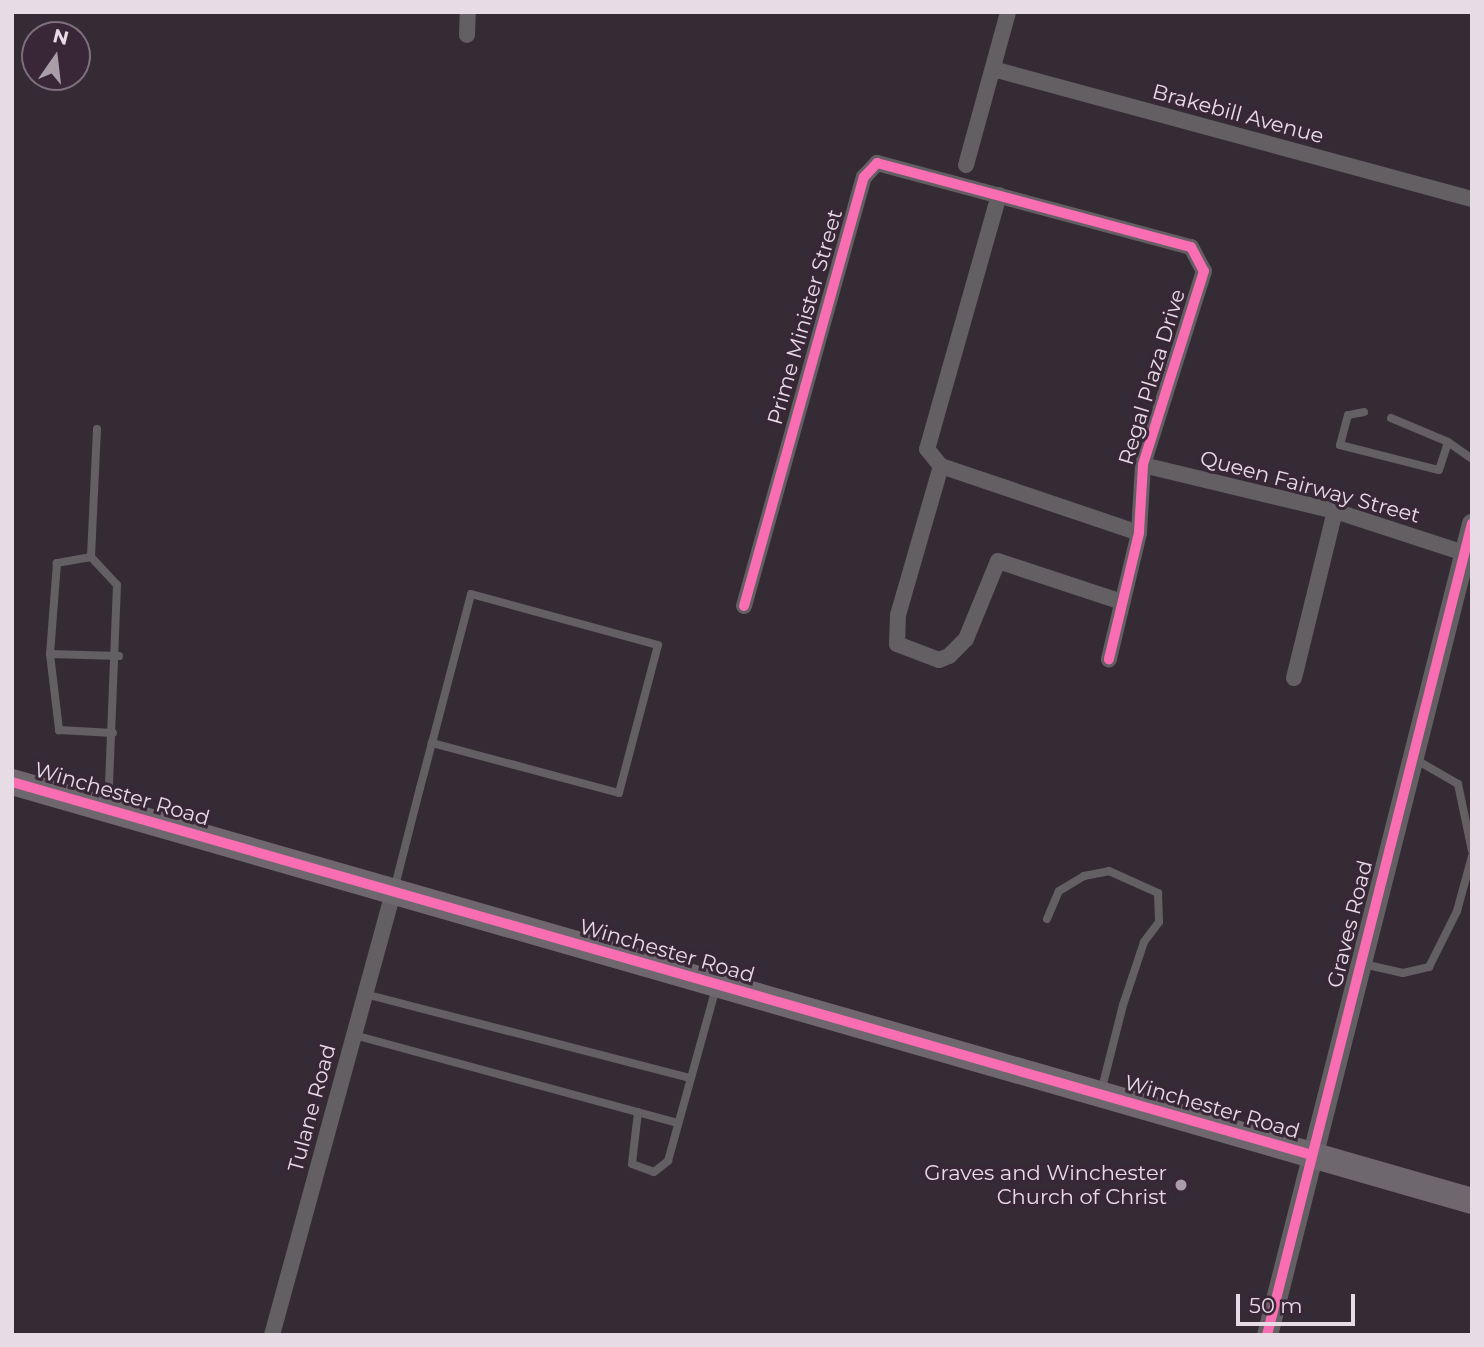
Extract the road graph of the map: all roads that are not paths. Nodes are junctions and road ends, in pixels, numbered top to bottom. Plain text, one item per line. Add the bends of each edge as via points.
1 (468, 12) edge
2 (1008, 12) edge
3 (467, 35) dead end
4 (993, 69) junction
5 (966, 165) dead end
6 (999, 195) junction
7 (1472, 199) edge
8 (1364, 412) dead end
9 (1391, 418) dead end
10 (97, 429) dead end
11 (1448, 442) junction
12 (1472, 458) edge
13 (1143, 464) junction
14 (941, 466) junction
15 (1335, 511) junction
16 (1472, 523) edge
17 (1139, 533) junction
18 (1464, 553) junction
19 (91, 557) junction
20 (1122, 602) junction
21 (744, 606) dead end
22 (50, 654) junction
23 (119, 656) junction
24 (1109, 659) dead end
25 (1294, 678) dead end
26 (113, 733) junction
27 (432, 743) junction
28 (1412, 758) junction
29 (12, 782) edge
30 (108, 810) junction
31 (1472, 853) edge
32 (393, 892) junction
33 (1047, 919) dead end
34 (1360, 963) junction
35 (717, 985) junction
36 (365, 993) junction
37 (354, 1035) junction
38 (690, 1078) junction
39 (1100, 1095) junction
40 (638, 1112) junction
41 (678, 1123) junction
42 (1312, 1155) junction
43 (1472, 1201) edge
44 (272, 1335) edge
45 (1267, 1335) edge

1 - 3 street
2 - 4 street
4 - 5 street
4 - 7 street, Brakebill Avenue
6 - 13 street, Regal Plaza Drive via 1191,247 1204,271
6 - 14 street via 928,449
6 - 21 street, Prime Minister Street via 877,163 864,177
8 - 11 lane via 1348,415 1340,445 1439,470
9 - 11 lane
10 - 19 lane
11 - 12 lane
13 - 15 street, Queen Fairway Street
13 - 17 street, Regal Plaza Drive
14 - 17 street
14 - 20 street via 898,615 897,644 939,660 949,656 966,639 998,561
15 - 18 street, Queen Fairway Street
15 - 25 street
16 - 18 street, Graves Road
17 - 20 street, Regal Plaza Drive
18 - 28 street, Graves Road
19 - 22 lane via 57,563
19 - 23 lane via 117,585
20 - 24 street, Regal Plaza Drive
22 - 23 lane
22 - 26 lane via 59,730
23 - 26 lane
26 - 30 lane
27 - 27 lane via 471,594 657,645 619,793
27 - 32 lane
28 - 31 lane via 1458,785
28 - 34 street, Graves Road
29 - 30 main road, Winchester Road
30 - 32 main road, Winchester Road
31 - 34 lane via 1457,911 1430,967 1403,973
32 - 35 main road, Winchester Road
32 - 36 street, Tulane Road
33 - 39 lane via 1059,891 1084,876 1109,871 1158,893 1159,922 1144,942
34 - 42 street, Graves Road
35 - 38 lane
35 - 39 main road, Winchester Road
36 - 37 street, Tulane Road
36 - 38 lane
37 - 40 lane
37 - 44 street, Tulane Road
38 - 41 lane
39 - 42 main road, Winchester Road
40 - 41 lane
40 - 41 lane via 630,1154 643,1171 664,1169
42 - 43 main road, Winchester Road
42 - 45 street, Graves Road

